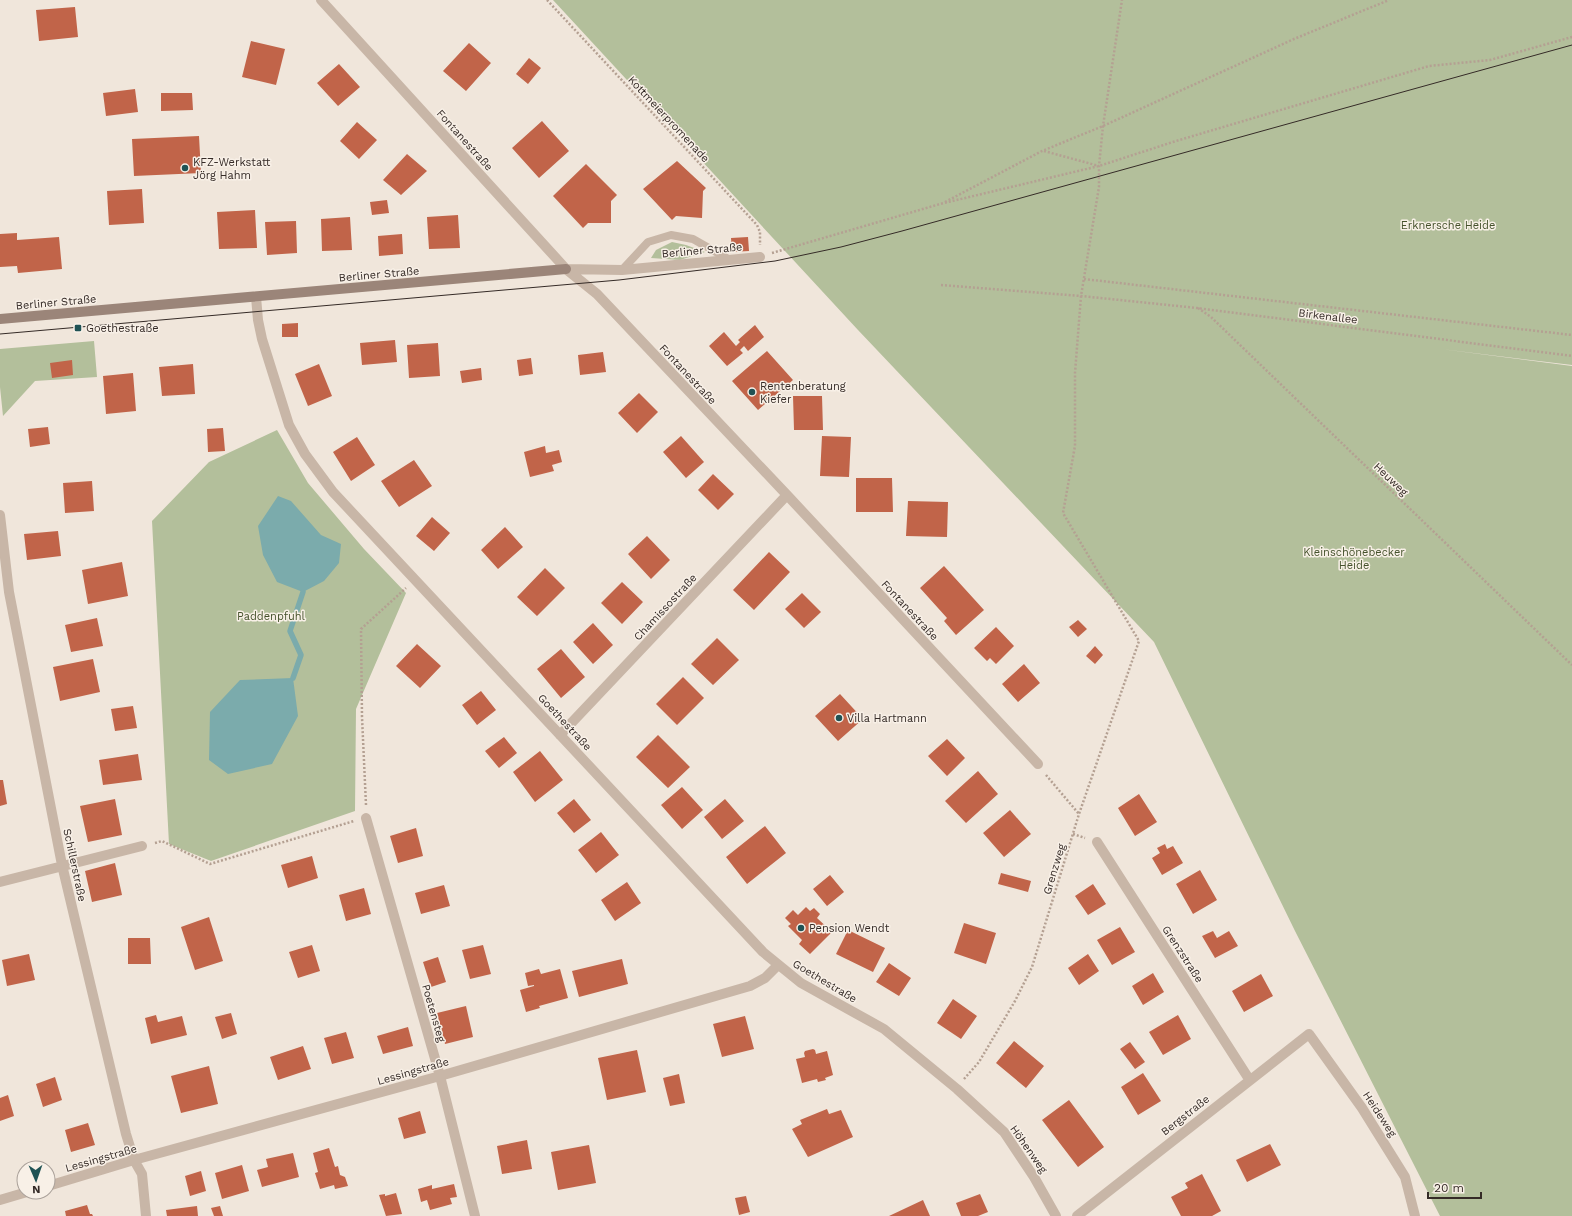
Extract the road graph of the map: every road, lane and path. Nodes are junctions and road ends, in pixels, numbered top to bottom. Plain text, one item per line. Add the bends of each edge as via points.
1 (322, 0) edge
2 (547, 0) edge
3 (1122, 0) edge
4 (1389, 0) edge
5 (1572, 37) edge
6 (1103, 126) junction
7 (1042, 151) junction
8 (1099, 166) junction
9 (940, 204) junction
10 (760, 257) junction
11 (730, 260) junction
12 (566, 269) junction
13 (622, 270) junction
14 (1084, 279) junction
15 (941, 285) dead end
16 (1081, 296) junction
17 (256, 297) junction
18 (1198, 308) junction
19 (0, 319) edge
20 (1572, 335) edge
21 (1572, 356) edge
22 (787, 495) junction
23 (0, 515) edge
24 (415, 579) junction
25 (1572, 665) edge
26 (560, 735) junction
27 (1038, 764) joint
28 (1079, 814) junction
29 (366, 818) junction
30 (1097, 842) dead end
31 (142, 846) joint
32 (62, 866) junction
33 (0, 882) edge
34 (778, 965) junction
35 (1308, 1034) joint
36 (440, 1076) junction
37 (1249, 1079) junction
38 (956, 1088) junction
39 (134, 1160) junction
40 (56, 1184) edge
41 (16, 1195) edge
42 (0, 1200) edge
43 (146, 1216) edge
44 (475, 1216) edge
45 (1056, 1216) edge
46 (1077, 1216) edge
47 (1415, 1216) edge

1 - 12 street, Fontanestraße
2 - 10 path, Kottmeierpromenade via 757,225 760,232
3 - 6 path
4 - 6 path via 1294,39
5 - 8 path via 1490,60 1429,66
6 - 7 path
6 - 8 path
7 - 8 path
7 - 9 path
8 - 9 path
8 - 14 path via 1099,187
9 - 10 path
10 - 11 street, Berliner Straße
11 - 13 street, Berliner Straße
11 - 13 lane via 693,239 671,235 648,242
12 - 13 street, Berliner Straße
12 - 17 street, Berliner Straße
12 - 22 street, Fontanestraße via 596,294
14 - 16 path
14 - 20 path
15 - 16 path, Birkenallee
16 - 18 path, Birkenallee
16 - 28 path, Grenzweg via 1075,373 1075,446 1063,513 1139,641
17 - 19 street, Berliner Straße
17 - 24 street, Goethestraße via 264,346 284,412 296,439 333,492
18 - 21 path, Birkenallee
18 - 25 path, Heuweg via 1211,317
22 - 26 street, Chamissostraße
22 - 27 street, Fontanestraße
23 - 32 street, Schillerstraße via 9,592
24 - 26 street, Goethestraße
24 - 29 path via 361,629
26 - 34 street, Goethestraße
27 - 28 path
28 - 38 path, Grenzweg via 1032,967 1015,1001 978,1062
29 - 31 path via 210,864 162,841
29 - 36 street, Poetensteg
30 - 37 street, Grenzstraße
31 - 32 street
32 - 33 street
32 - 39 street, Schillerstraße
34 - 36 street, Lessingstraße via 765,978 750,986
34 - 38 street, Goethestraße via 801,982 884,1029
35 - 37 street, Bergstraße
35 - 47 street, Heideweg via 1362,1108 1405,1177
36 - 39 street, Lessingstraße
36 - 44 street, Poetensteg
37 - 46 street, Bergstraße
38 - 45 street, Höhenweg via 1004,1132
39 - 40 street, Lessingstraße
39 - 43 street, Schillerstraße via 142,1174
41 - 42 street

